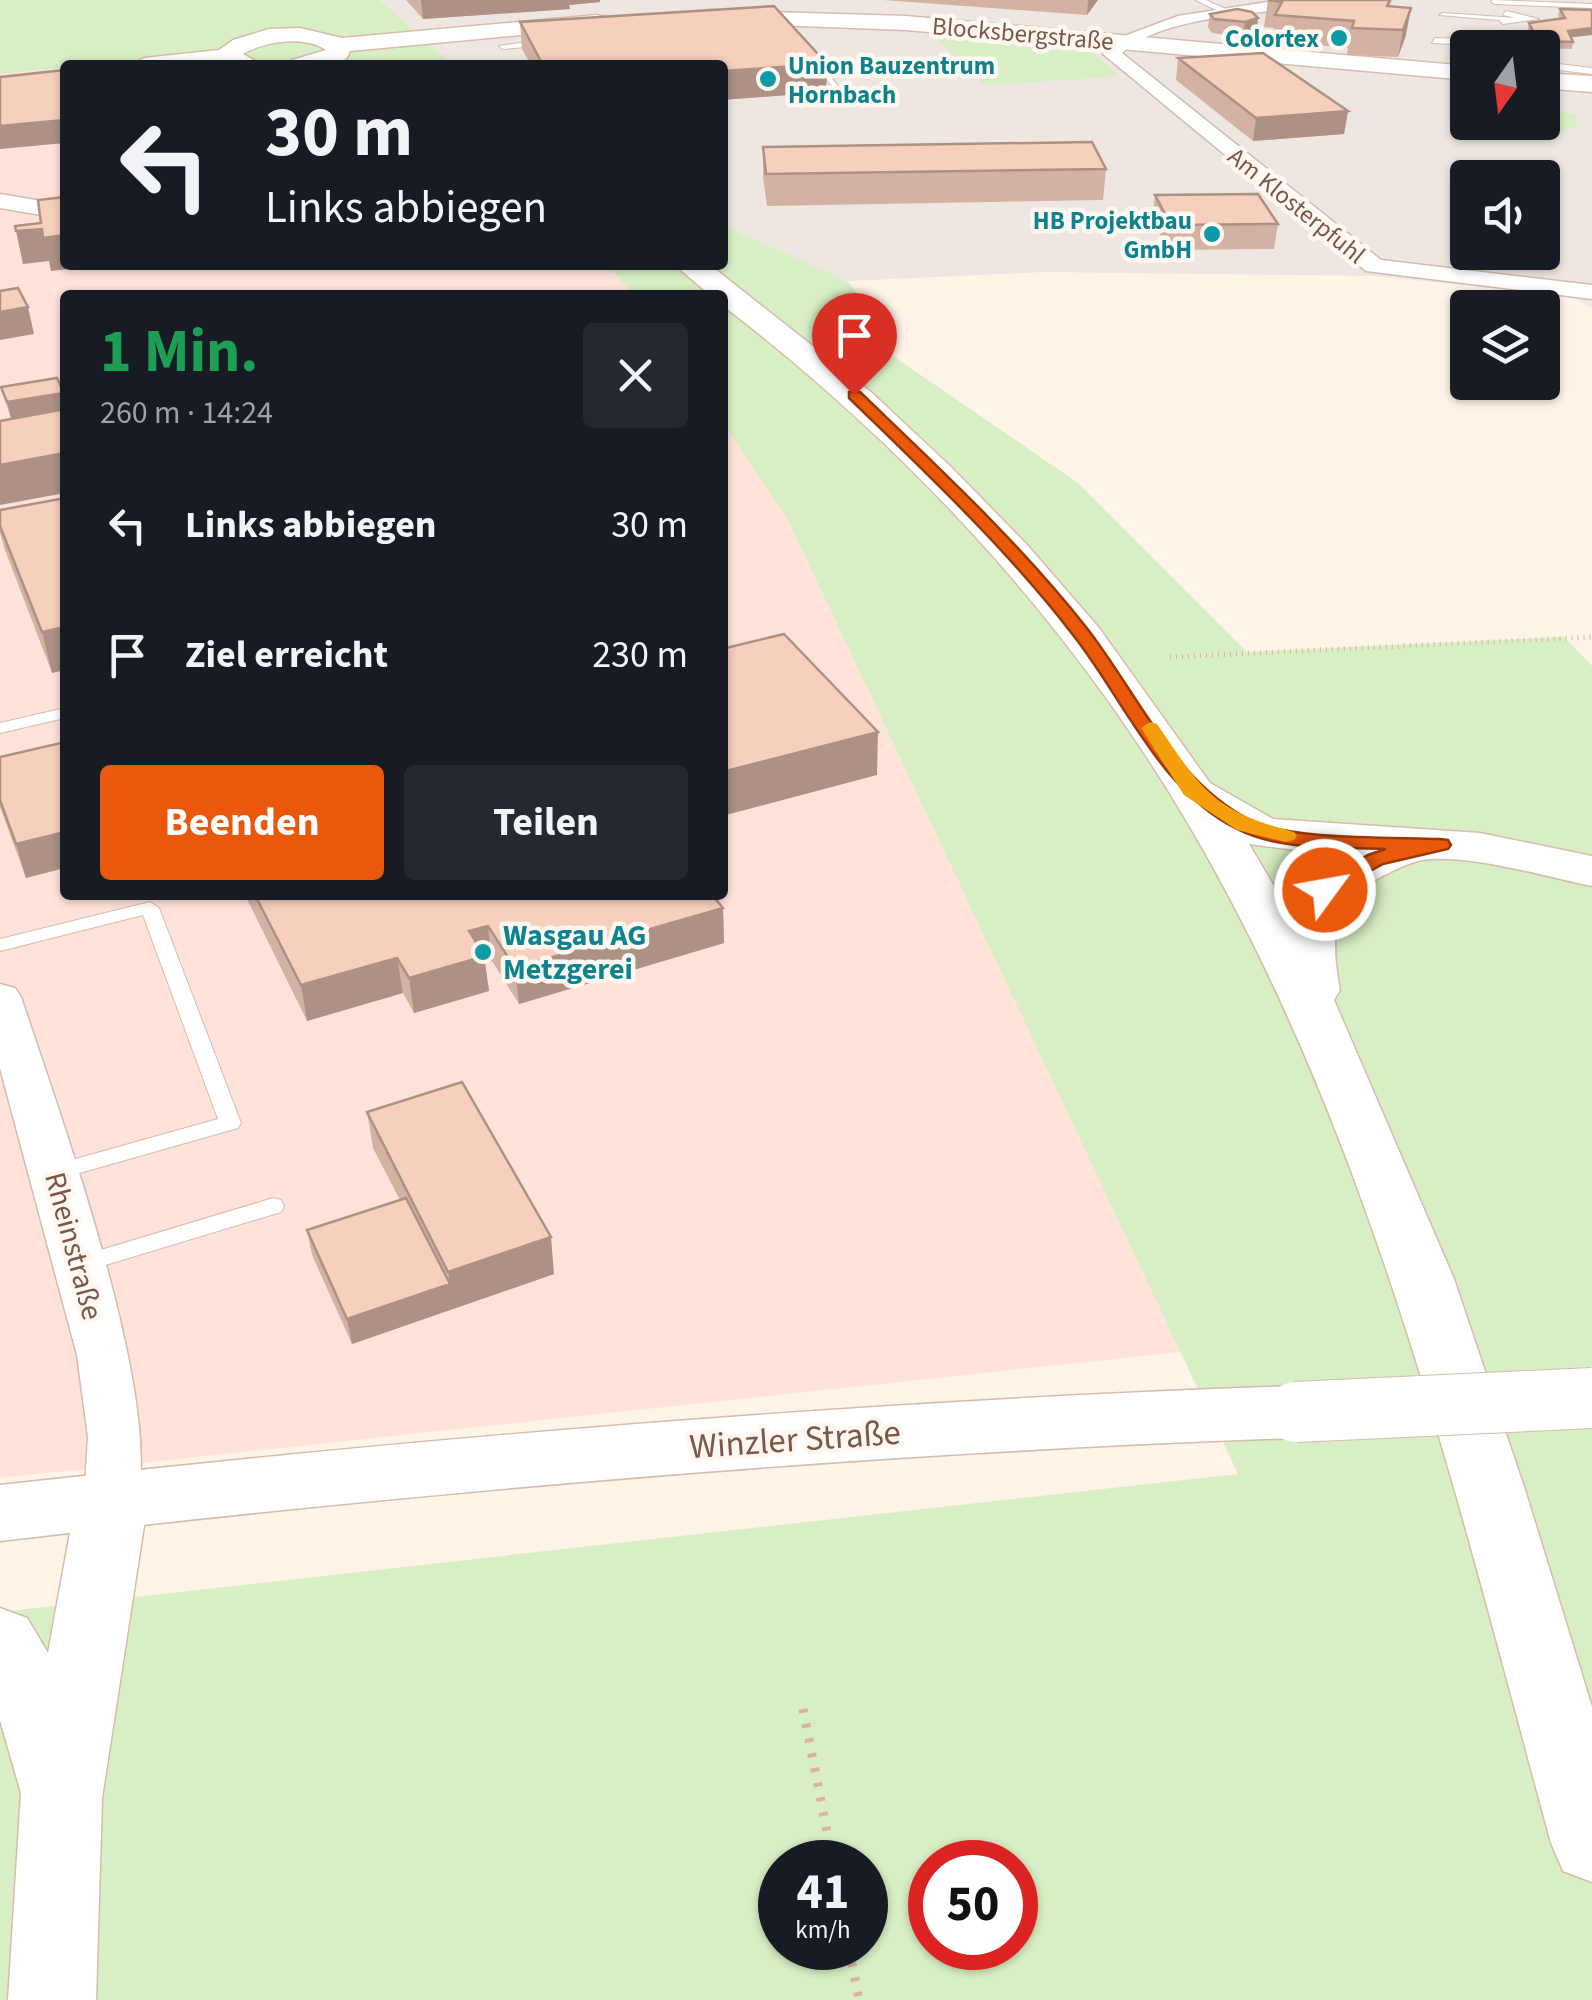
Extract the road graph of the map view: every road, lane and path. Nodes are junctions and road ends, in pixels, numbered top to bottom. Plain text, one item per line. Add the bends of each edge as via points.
1 (1199, 0) edge
2 (1382, 0) edge
3 (1592, 6) edge
4 (1228, 12) junction
5 (1500, 14) edge
6 (1443, 16) dead end
7 (685, 17) edge
8 (747, 17) junction
9 (616, 20) edge
10 (787, 30) edge
11 (1492, 30) dead end
12 (1434, 41) dead end
13 (560, 42) edge
14 (1124, 42) junction
15 (1450, 42) edge
16 (798, 44) edge
17 (503, 46) dead end
18 (334, 56) edge
19 (239, 60) edge
20 (1560, 67) edge
21 (1450, 71) edge
22 (1592, 71) edge
23 (1560, 81) edge
24 (1592, 84) edge
25 (844, 95) dead end
26 (60, 194) edge
27 (0, 200) edge
28 (60, 211) edge
29 (697, 270) edge
30 (725, 290) edge
31 (728, 292) edge
32 (1592, 292) edge
33 (1592, 637) edge
34 (1170, 657) dead end
35 (60, 714) edge
36 (0, 728) edge
37 (1192, 791) junction
38 (1440, 845) junction
39 (1592, 870) edge
40 (0, 945) edge
41 (0, 997) edge
42 (1326, 1045) junction
43 (55, 1172) junction
44 (273, 1206) dead end
45 (79, 1266) junction
46 (1592, 1398) edge
47 (112, 1500) junction
48 (0, 1513) edge
49 (0, 1641) edge
50 (803, 1709) dead end
51 (61, 1798) junction
52 (828, 1840) edge
53 (1592, 1843) edge
54 (853, 1970) edge
55 (52, 2000) edge
56 (859, 2000) edge

1 - 4 lane
2 - 4 street
3 - 5 lane
4 - 14 street
5 - 6 lane
5 - 11 lane
7 - 8 main road, Blocksbergstraße
8 - 10 lane via 752,30
8 - 14 main road, Blocksbergstraße
9 - 18 main road
12 - 15 lane
13 - 17 lane
14 - 21 main road, Blocksbergstraße
14 - 32 street, Am Klosterpfuhl via 1112,50 1115,58 1363,260 1411,273
16 - 25 lane
18 - 19 main road via 319,38 265,38 236,46
20 - 22 lane
23 - 24 main road
26 - 27 street
27 - 28 street
29 - 30 main road
31 - 37 main road via 834,376 961,498 1079,630
33 - 34 path
35 - 36 lane
37 - 38 main road via 1265,833
37 - 42 main road via 1262,910
38 - 39 main road
38 - 42 main road via 1375,860 1325,890 1313,906 1305,941
40 - 43 lane via 150,908 230,1123
41 - 43 street, Rheinstraße
42 - 53 main road via 1427,1292
43 - 45 street, Rheinstraße
44 - 45 lane
45 - 47 street, Rheinstraße via 116,1418
46 - 47 street, Winzler Straße, bridge via 833,1434
47 - 48 street, Winzler Straße
47 - 51 main road
49 - 51 main road via 43,1728
50 - 52 path
51 - 55 main road
54 - 56 path

